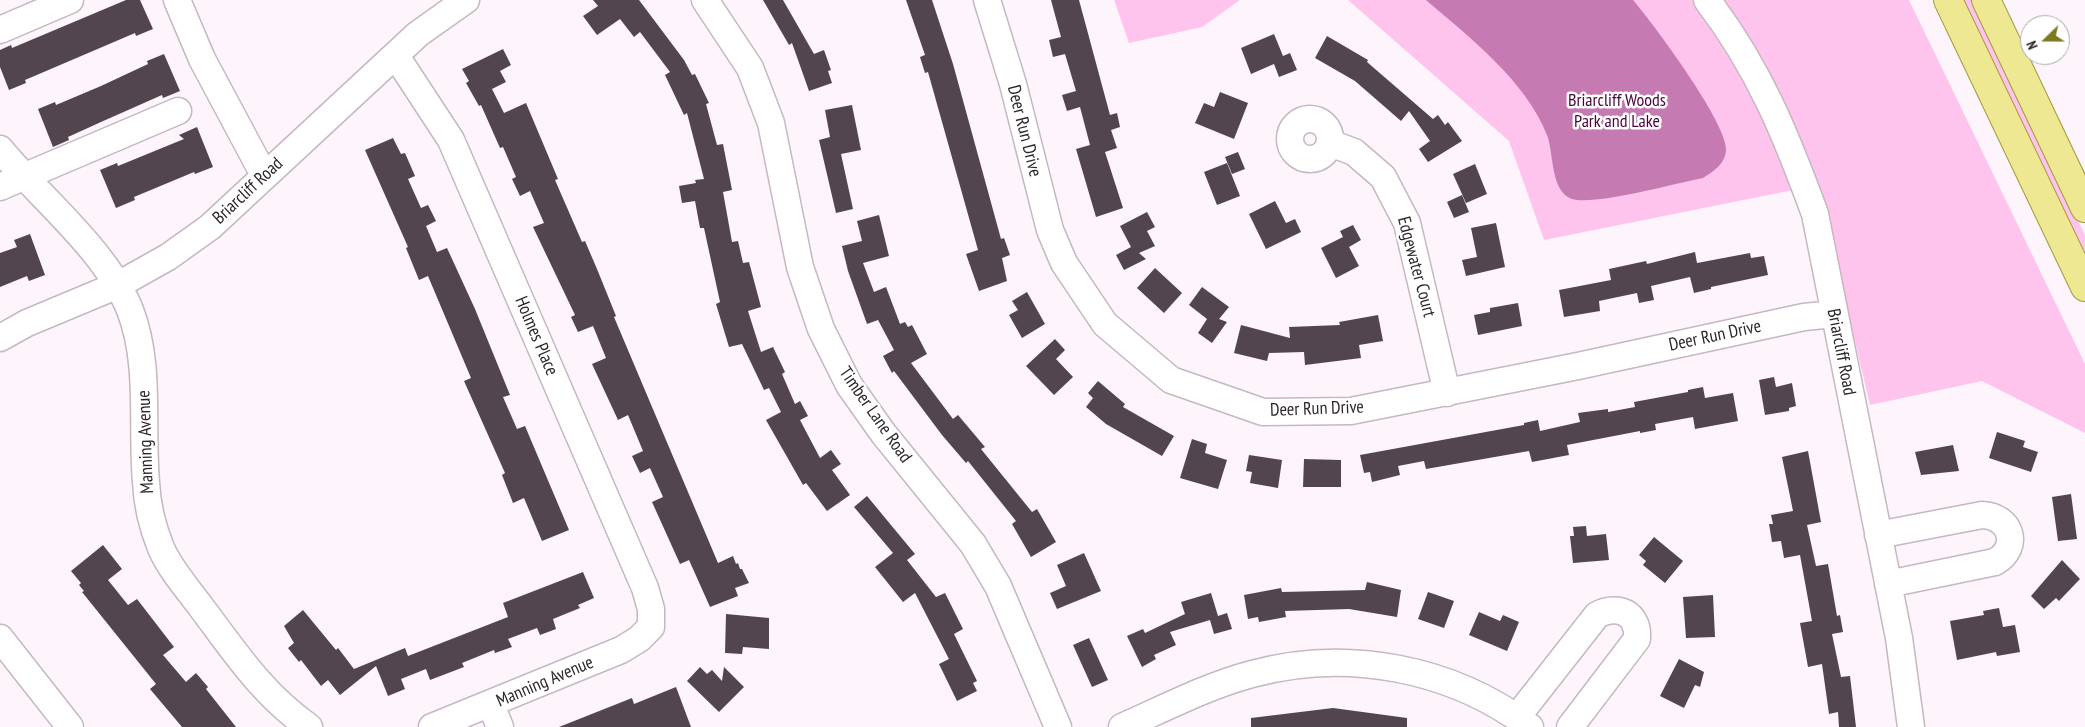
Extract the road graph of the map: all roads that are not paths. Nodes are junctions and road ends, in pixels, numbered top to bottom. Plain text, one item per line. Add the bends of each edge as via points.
1 (70, 0) edge
2 (177, 0) edge
3 (466, 0) edge
4 (706, 0) edge
5 (988, 0) edge
6 (1707, 0) edge
7 (1948, 0) edge
8 (1986, 0) edge
9 (0, 30) edge
10 (396, 56) junction
11 (178, 111) dead end
12 (1330, 143) dead end
13 (0, 149) edge
14 (264, 175) junction
15 (11, 182) edge
16 (2085, 208) edge
17 (118, 285) junction
18 (2085, 287) edge
19 (1834, 314) junction
20 (0, 338) edge
21 (1447, 393) junction
22 (1878, 535) junction
23 (1888, 584) junction
24 (652, 627) joint
25 (0, 638) edge
26 (496, 716) edge
27 (1524, 722) edge
28 (70, 727) edge
29 (309, 727) edge
30 (432, 727) edge
31 (1058, 727) edge
32 (1122, 727) edge
33 (1570, 727) edge
34 (1910, 727) edge

1 - 9 street
2 - 14 street via 202,60
3 - 10 street, Briarcliff Road via 418,34
4 - 31 street, Timber Lane Road via 750,68 771,123 800,267 821,329 849,385 883,433 973,544 998,586
5 - 21 street, Deer Run Drive via 1050,230 1064,263 1105,324 1171,380 1263,412 1351,411
6 - 19 street, Briarcliff Road via 1759,78 1791,149 1815,214
7 - 18 main road
8 - 16 main road
10 - 14 street, Briarcliff Road
10 - 24 street, Holmes Place via 451,140 646,588
11 - 15 street
12 - 21 street, Edgewater Court via 1354,152 1384,177 1407,223
13 - 15 street, Manning Avenue
14 - 17 street, Briarcliff Road via 210,227 168,257
15 - 17 street, Manning Avenue via 70,225
17 - 20 street, Briarcliff Road via 27,323
17 - 29 street, Manning Avenue via 130,312 140,353 148,506 162,549 249,672 283,708
19 - 21 street, Deer Run Drive via 1804,317
19 - 22 street, Briarcliff Road
22 - 23 street, Briarcliff Road
22 - 23 street via 1982,515 1995,517 2009,530 2005,553 1995,562
23 - 34 street, Briarcliff Road via 1904,662
24 - 26 street, Manning Avenue via 621,650
25 - 28 street
26 - 30 street, Manning Avenue
27 - 32 street via 1476,694 1424,674 1372,664 1316,663 1282,667 1236,679
27 - 33 street via 1597,615 1606,610 1624,610 1636,624 1638,639

